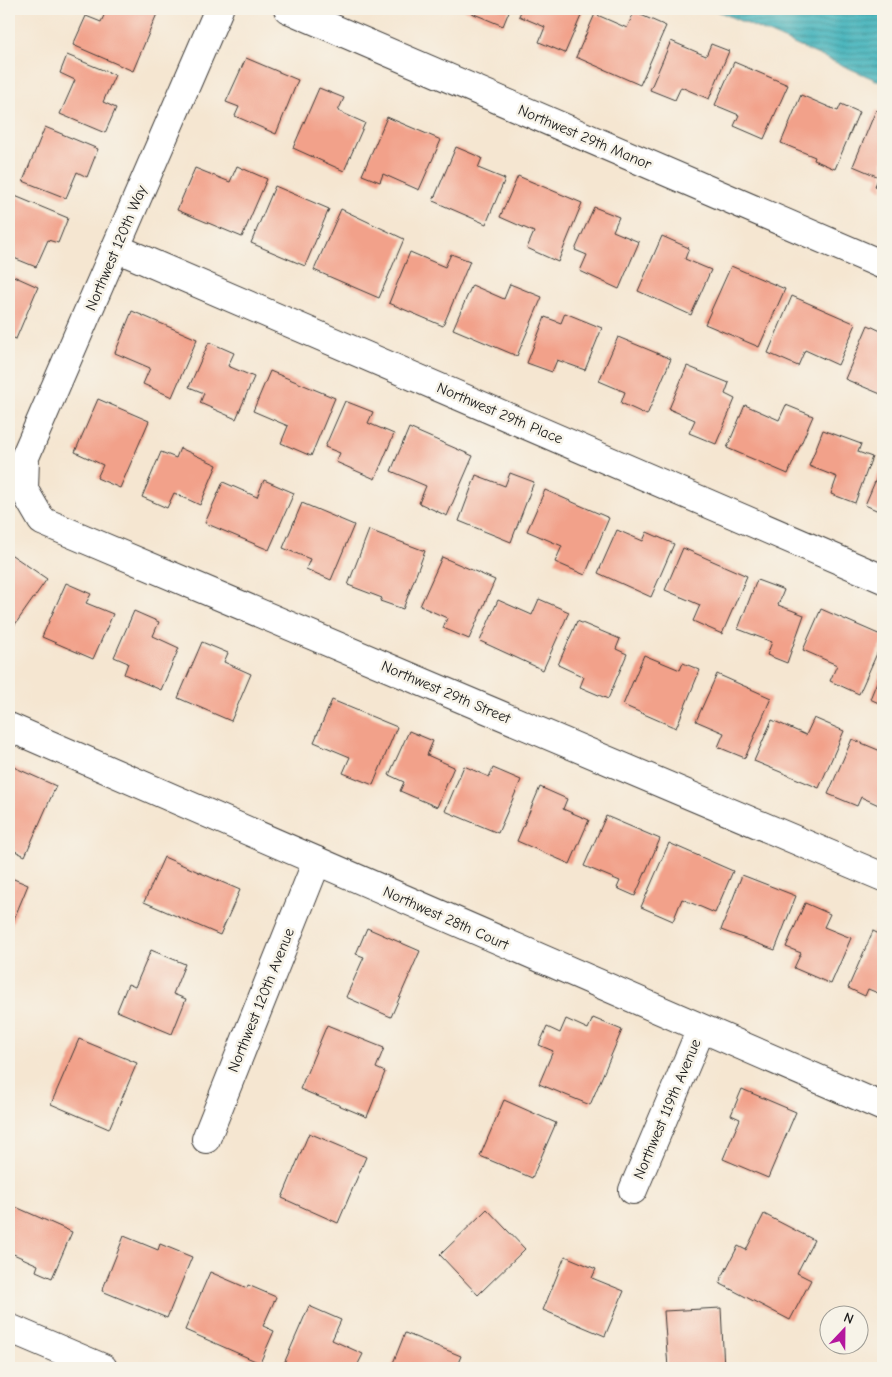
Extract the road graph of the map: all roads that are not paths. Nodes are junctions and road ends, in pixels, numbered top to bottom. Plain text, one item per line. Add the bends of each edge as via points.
1 (220, 9) edge
2 (288, 9) edge
3 (116, 248) junction
4 (883, 265) edge
5 (24, 490) joint
6 (883, 579) edge
7 (9, 727) edge
8 (317, 861) junction
9 (883, 877) edge
10 (701, 1029) junction
11 (883, 1107) edge
12 (206, 1139) dead end
13 (633, 1190) dead end
14 (9, 1328) edge
15 (103, 1368) edge

1 - 3 street, Northwest 120th Way
2 - 4 street, Northwest 29th Manor
3 - 5 street, Northwest 120th Way via 25,457
3 - 6 street, Northwest 29th Place
5 - 9 street, Northwest 29th Street via 42,521
7 - 8 street, Northwest 28th Court
8 - 10 street, Northwest 28th Court
8 - 12 street, Northwest 120th Avenue
10 - 11 street, Northwest 28th Court
10 - 13 street, Northwest 119th Avenue
14 - 15 street

